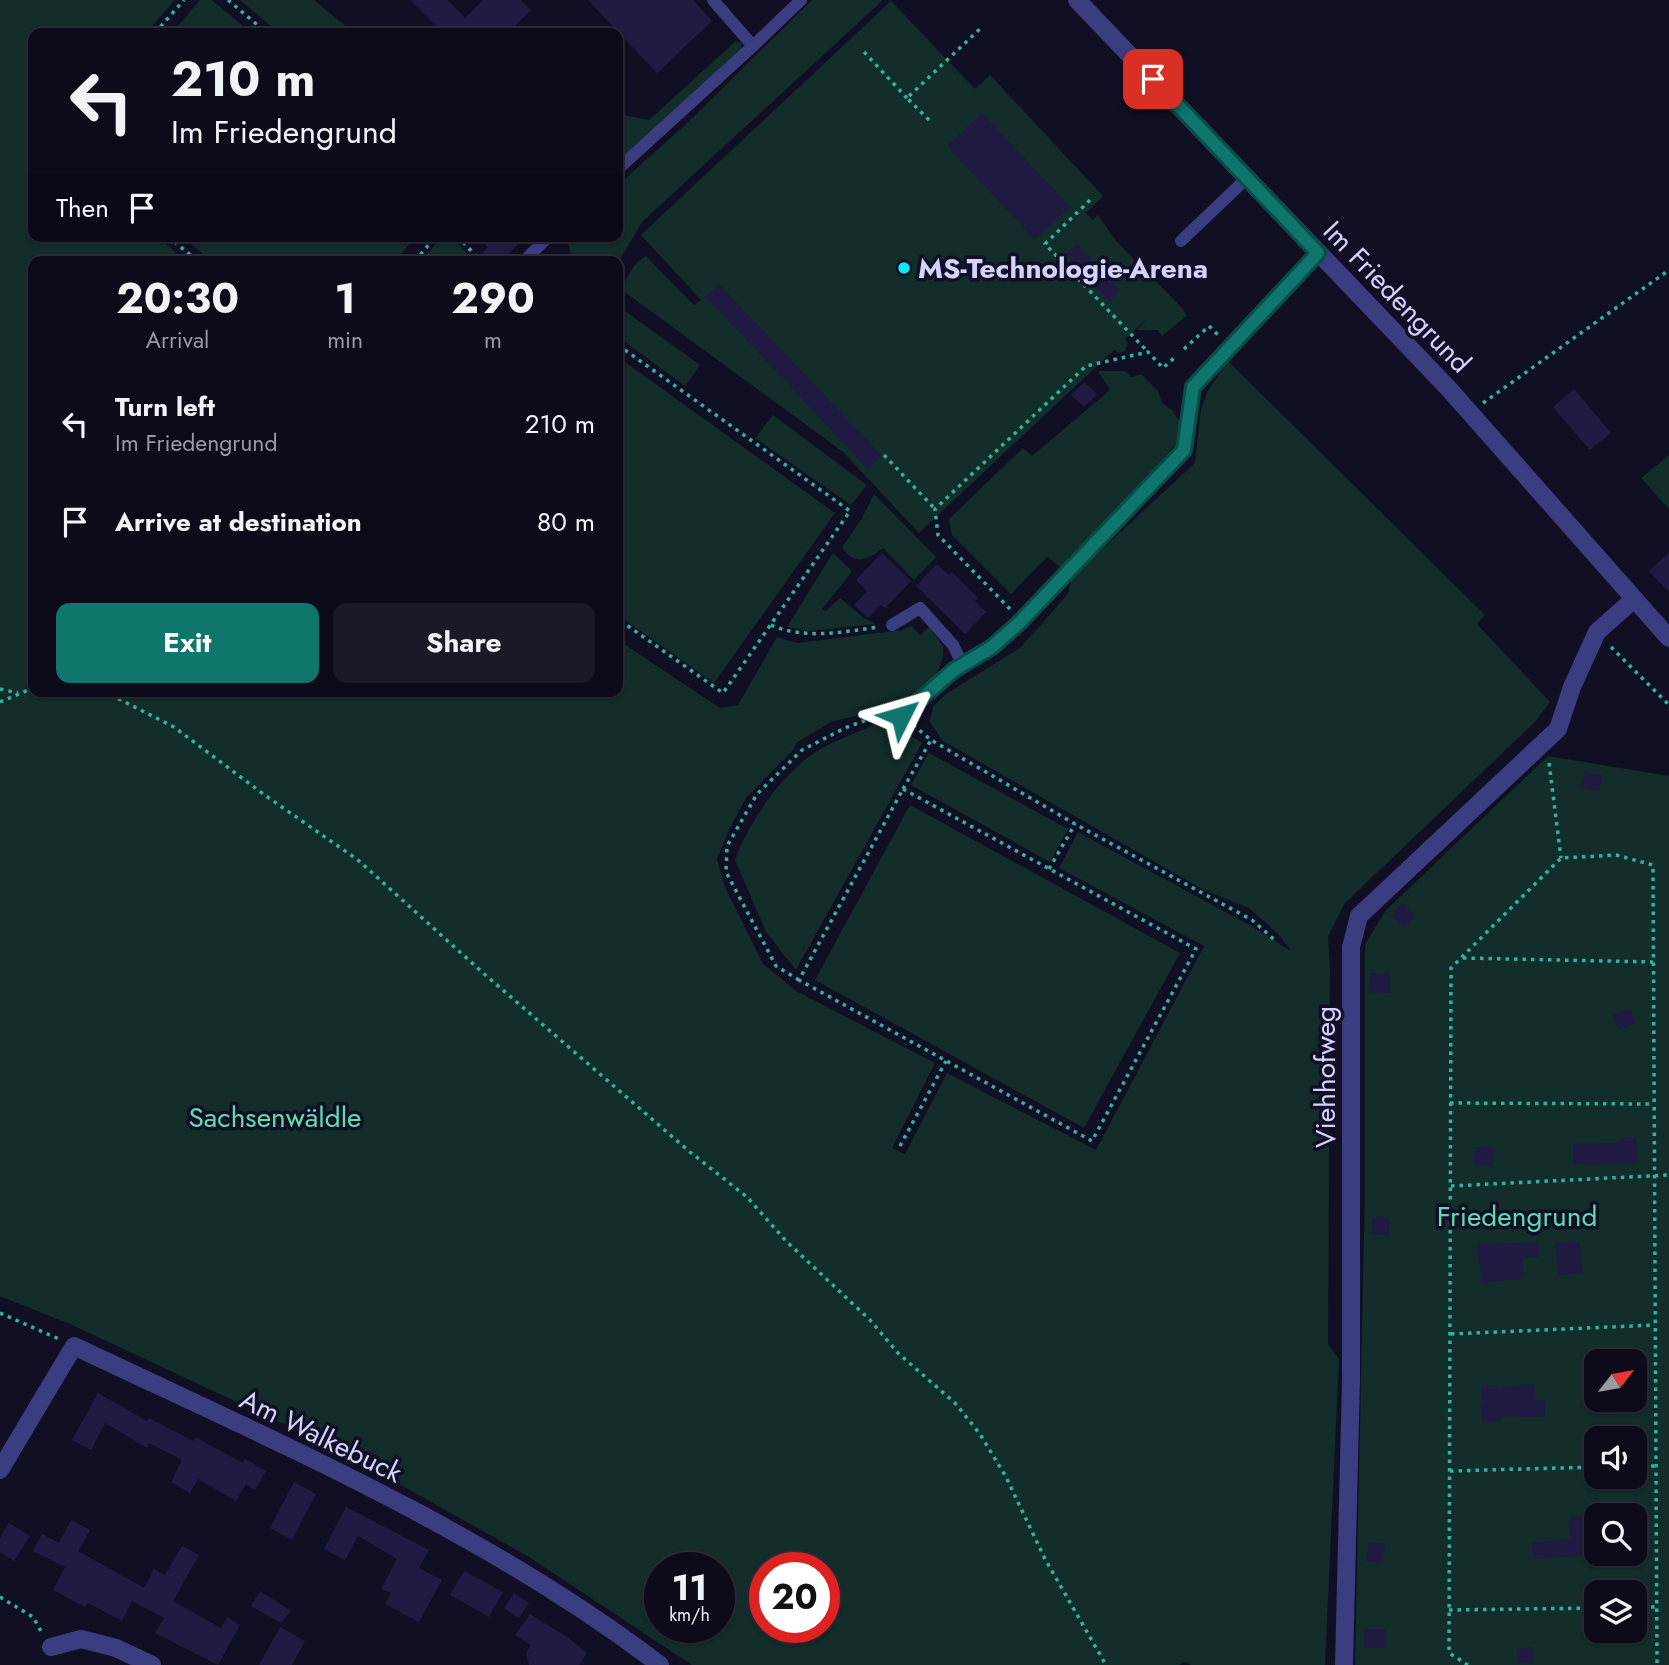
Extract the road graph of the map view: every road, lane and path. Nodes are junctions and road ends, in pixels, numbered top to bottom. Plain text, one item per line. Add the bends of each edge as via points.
1 (184, 0) edge
2 (228, 0) edge
3 (713, 0) edge
4 (801, 0) edge
5 (1077, 0) edge
6 (983, 26) dead end
7 (159, 28) edge
8 (261, 28) edge
9 (753, 46) junction
10 (864, 52) dead end
11 (907, 98) junction
12 (929, 120) dead end
13 (623, 164) edge
14 (1247, 178) junction
15 (1090, 200) dead end
16 (1181, 241) dead end
17 (175, 242) edge
18 (431, 242) edge
19 (463, 242) edge
20 (543, 242) edge
21 (1318, 253) junction
22 (191, 256) edge
23 (419, 256) edge
24 (476, 256) edge
25 (529, 256) edge
26 (1669, 270) edge
27 (1230, 347) junction
28 (623, 349) edge
29 (1184, 349) dead end
30 (1148, 352) junction
31 (1174, 358) dead end
32 (1471, 413) junction
33 (884, 455) dead end
34 (935, 509) junction
35 (1634, 599) junction
36 (1022, 620) junction
37 (623, 623) edge
38 (771, 625) junction
39 (892, 625) joint
40 (1597, 632) junction
41 (1669, 638) edge
42 (963, 665) junction
43 (0, 689) edge
44 (28, 690) edge
45 (20, 694) junction
46 (115, 697) edge
47 (0, 702) edge
48 (1669, 705) edge
49 (901, 716) junction
50 (931, 740) junction
51 (1544, 743) junction
52 (903, 789) junction
53 (1075, 824) junction
54 (1561, 858) junction
55 (1049, 869) junction
56 (1277, 942) dead end
57 (1461, 958) junction
58 (1653, 962) junction
59 (799, 981) junction
60 (946, 1061) junction
61 (1450, 1103) junction
62 (1654, 1104) junction
63 (900, 1146) dead end
64 (1654, 1175) junction
65 (1669, 1175) edge
66 (1450, 1186) junction
67 (0, 1313) edge
68 (1655, 1325) junction
69 (1450, 1334) junction
70 (74, 1346) junction
71 (1647, 1466) edge
72 (1656, 1466) junction
73 (1584, 1467) edge
74 (0, 1470) edge
75 (1450, 1471) junction
76 (0, 1597) edge
77 (1647, 1607) edge
78 (1656, 1607) junction
79 (1584, 1608) edge
80 (1449, 1610) junction
81 (51, 1647) joint
82 (152, 1665) edge
83 (660, 1665) edge
84 (1106, 1665) edge
85 (1344, 1665) edge
86 (1468, 1665) edge
87 (1657, 1665) edge

1 - 7 path
2 - 8 path
3 - 9 lane
4 - 9 lane
5 - 14 street, Im Friedengrund
6 - 11 path
9 - 13 lane
10 - 11 path
11 - 12 path
14 - 16 lane
14 - 21 street, Im Friedengrund
15 - 30 path via 1045,244
17 - 22 path
18 - 23 path
19 - 24 path
20 - 25 lane
21 - 27 lane
21 - 32 street, Im Friedengrund
26 - 32 path
27 - 29 path via 1209,326
27 - 36 lane via 1193,387 1184,450
28 - 38 path via 850,511
30 - 31 path via 1163,368
30 - 34 path via 1086,366
32 - 35 street, Im Friedengrund
33 - 34 path
34 - 36 path via 937,535
35 - 40 street, Viehhofweg
35 - 41 street, Im Friedengrund
36 - 42 lane
37 - 38 path via 723,692
38 - 39 path via 820,635
39 - 42 lane via 920,608 953,645
40 - 48 path
40 - 51 street, Viehhofweg via 1558,729
42 - 49 lane
43 - 45 path
44 - 45 path
45 - 47 path
46 - 84 path via 174,727 358,860 747,1197 898,1353 956,1403 980,1434
49 - 50 path
49 - 59 path via 877,716 802,750 757,794 727,846 726,872 776,966
50 - 52 path
50 - 53 path
51 - 54 path
51 - 85 street, Viehhofweg via 1359,916 1350,947 1352,1379
52 - 55 path
52 - 59 path
53 - 55 path
53 - 56 path via 1252,920
54 - 57 path
54 - 58 path via 1616,855 1653,865
55 - 60 path via 1196,949 1190,961 1092,1141
57 - 58 path
57 - 61 path via 1451,968
58 - 62 path
59 - 60 path
60 - 63 path
61 - 62 path
61 - 66 path
62 - 64 path
64 - 65 path
64 - 66 path
64 - 68 path
66 - 69 path
67 - 70 path
68 - 69 path
68 - 72 path
69 - 75 path
70 - 74 street
70 - 83 street, Am Walkebuck via 446,1527 613,1629
71 - 72 path
72 - 78 path
73 - 75 path
75 - 80 path
76 - 81 path via 33,1617
77 - 78 path
78 - 87 path
79 - 80 path
80 - 86 path via 1449,1653
81 - 82 street via 81,1639 116,1648

